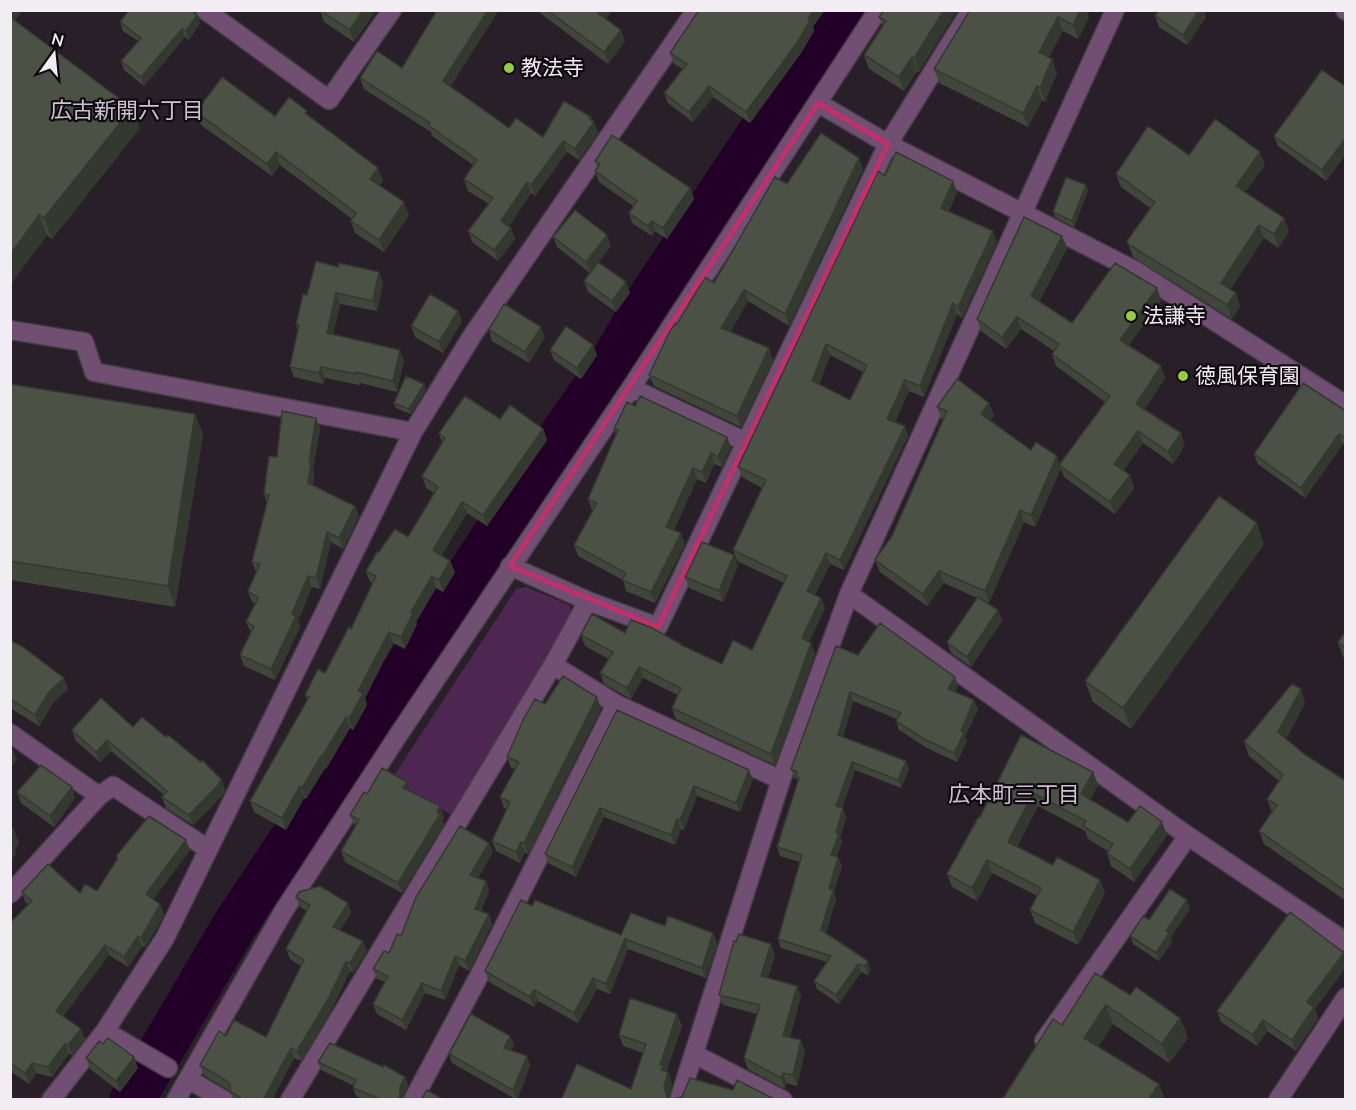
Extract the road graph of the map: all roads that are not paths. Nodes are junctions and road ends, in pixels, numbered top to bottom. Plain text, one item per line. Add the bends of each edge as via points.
1 (206, 10) edge
2 (392, 10) edge
3 (696, 10) edge
4 (878, 10) edge
5 (971, 10) edge
6 (1115, 10) edge
7 (818, 103) junction
8 (888, 144) junction
9 (1024, 213) junction
10 (10, 330) edge
11 (631, 388) junction
12 (1346, 405) edge
13 (413, 432) junction
14 (746, 441) junction
15 (510, 566) junction
16 (849, 594) junction
17 (588, 601) junction
18 (553, 665) junction
19 (616, 704) junction
20 (10, 733) edge
21 (781, 780) junction
22 (99, 796) junction
23 (1188, 836) junction
24 (208, 849) junction
25 (10, 894) edge
26 (1346, 942) edge
27 (1346, 997) edge
28 (105, 1031) junction
29 (1037, 1051) edge
30 (694, 1054) junction
31 (168, 1068) dead end
32 (188, 1079) junction
33 (51, 1100) edge
34 (176, 1100) edge
35 (224, 1100) edge
36 (290, 1100) edge
37 (413, 1100) edge
38 (679, 1100) edge
39 (783, 1100) edge
40 (1278, 1100) edge

1 - 2 street via 329,100
3 - 13 street via 472,336
4 - 7 street
5 - 8 street
6 - 9 street
7 - 8 street
7 - 11 street
8 - 9 street
8 - 14 street
9 - 12 street via 1136,271
9 - 16 street
10 - 13 street via 84,342 94,372
11 - 14 street
11 - 15 street
13 - 24 street
14 - 17 street via 658,627
15 - 17 street
15 - 32 street via 283,912
16 - 21 street
16 - 23 street
17 - 18 street
18 - 19 street
18 - 36 street
19 - 21 street
19 - 37 street
20 - 22 street
21 - 30 street
22 - 24 street via 113,786
22 - 25 street
23 - 26 street
23 - 29 street
24 - 28 street via 165,938
27 - 40 street
28 - 31 street
28 - 33 street
30 - 38 street
30 - 39 street
32 - 34 street
32 - 35 street

